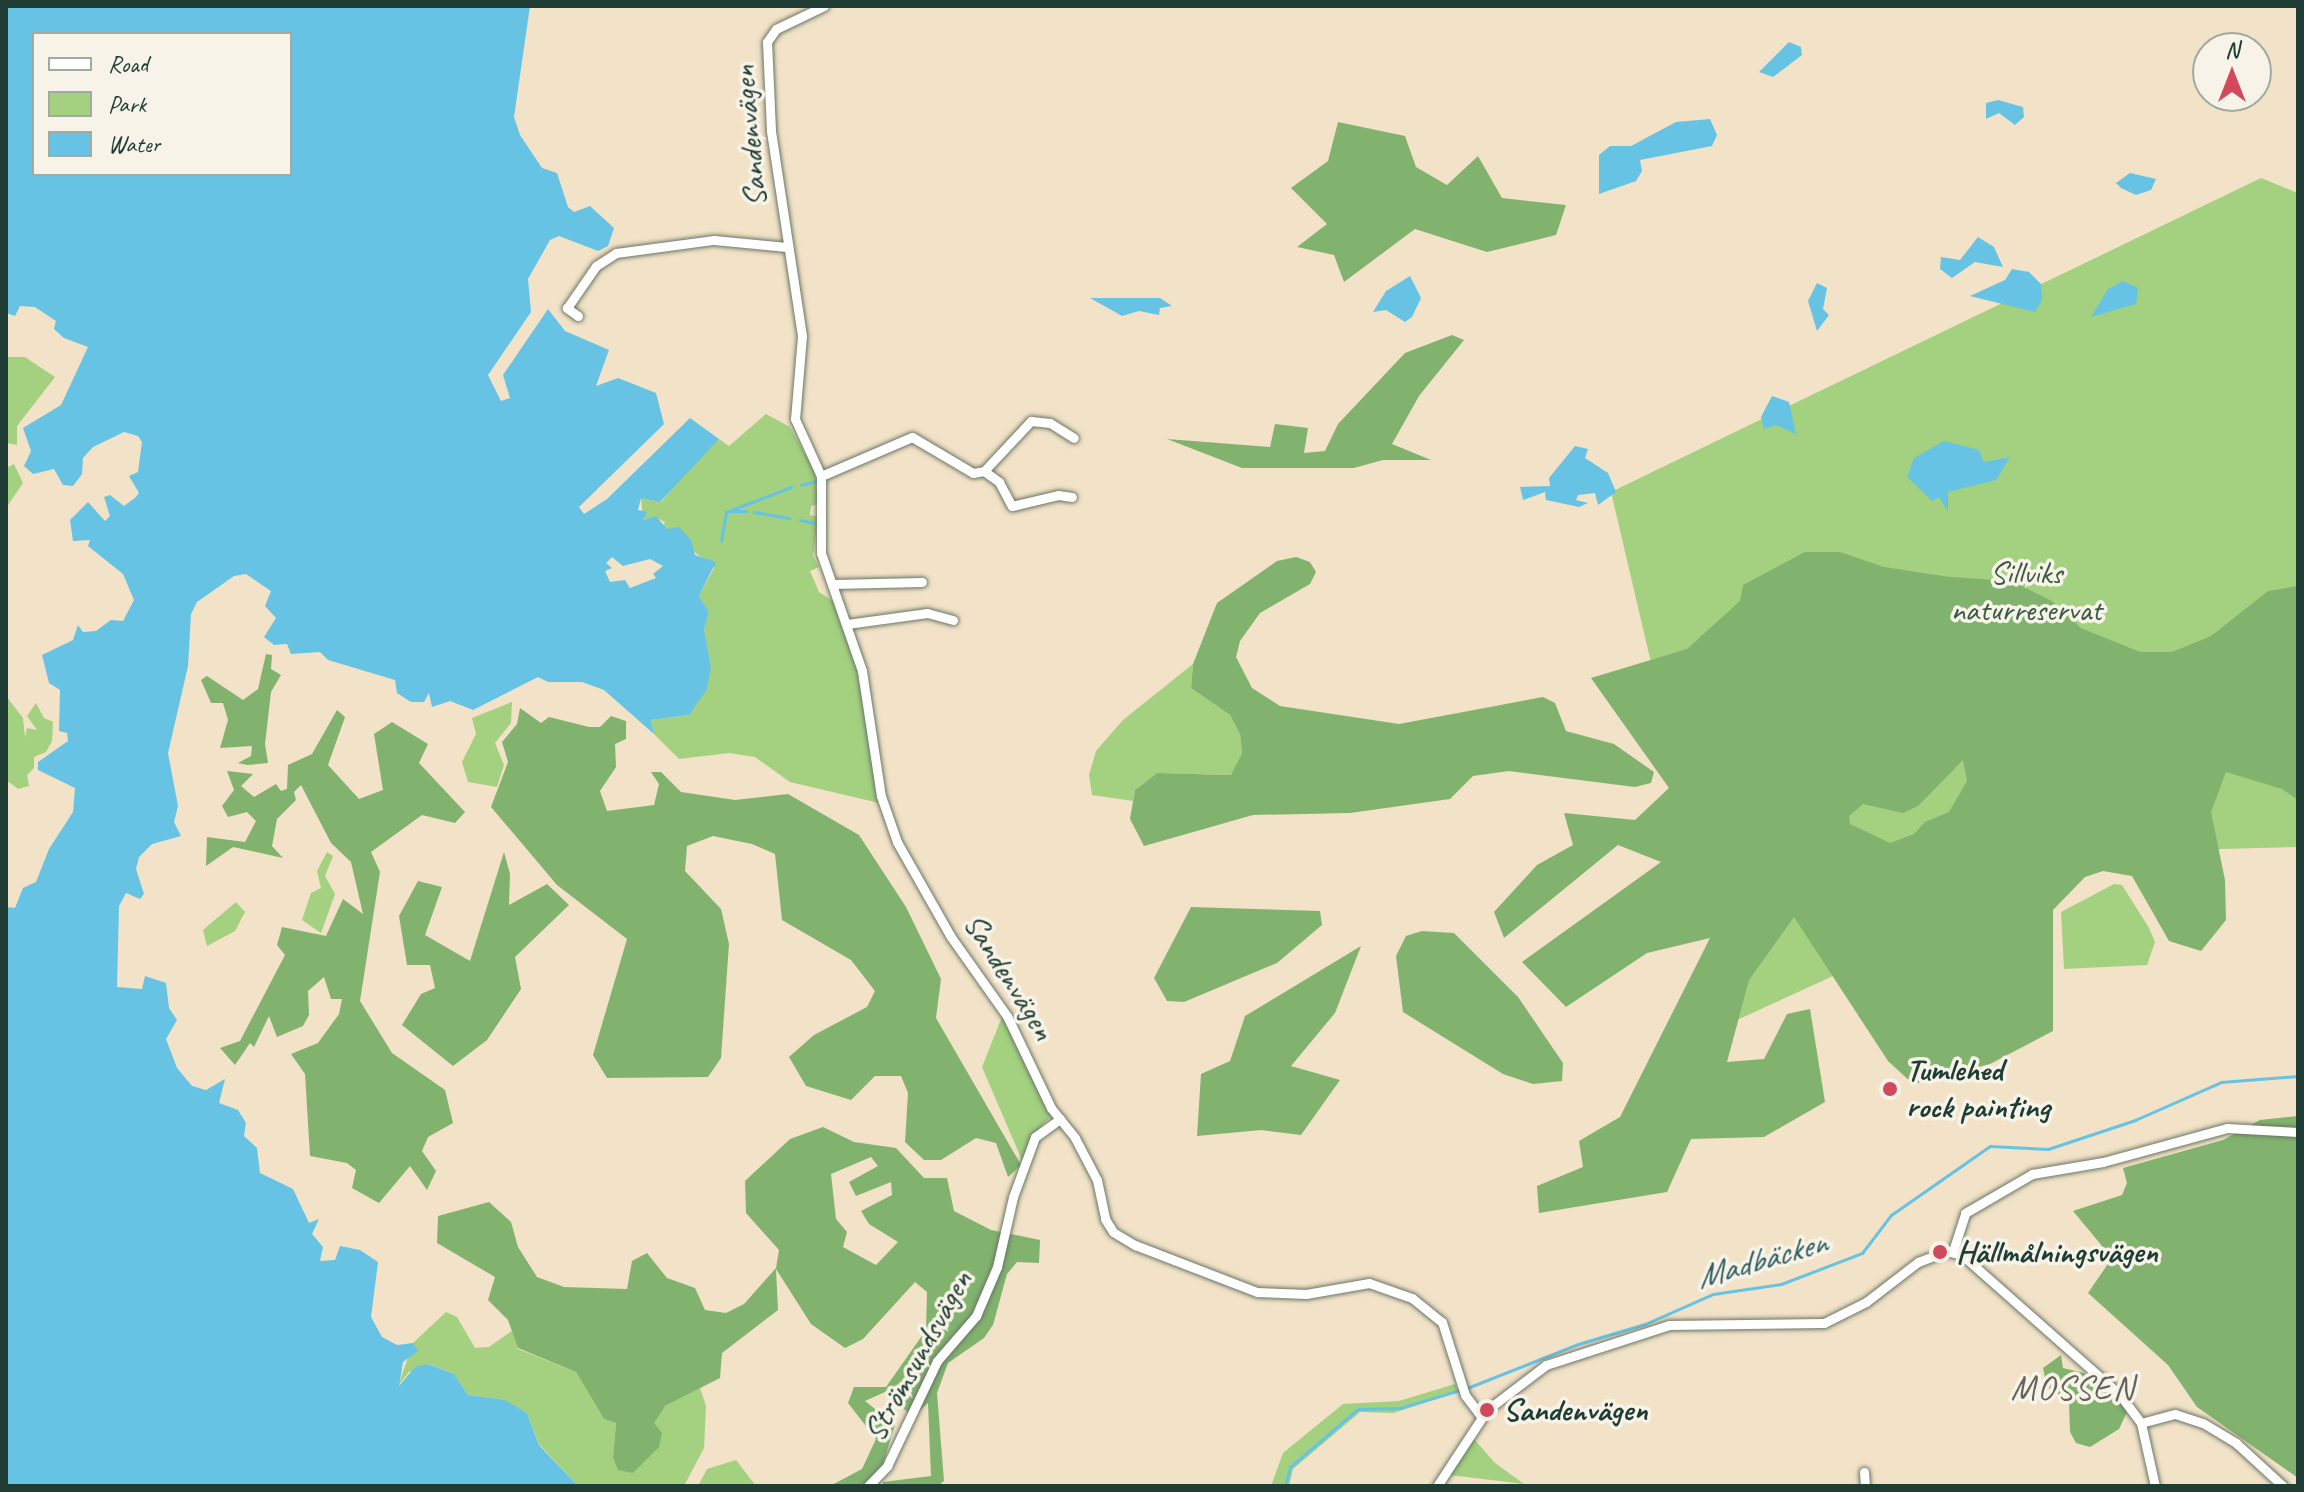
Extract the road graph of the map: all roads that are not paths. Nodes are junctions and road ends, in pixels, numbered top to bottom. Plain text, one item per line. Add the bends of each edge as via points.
1 (824, 6) edge
2 (787, 247) junction
3 (578, 316) dead end
4 (1074, 438) dead end
5 (984, 471) junction
6 (821, 476) junction
7 (1072, 497) dead end
8 (922, 582) dead end
9 (832, 584) junction
10 (953, 620) dead end
11 (847, 624) junction
12 (1060, 1119) junction
13 (2298, 1132) edge
14 (1953, 1251) junction
15 (1481, 1416) junction
16 (2141, 1423) junction
17 (1864, 1472) dead end
18 (868, 1486) edge
19 (1437, 1486) edge
20 (1865, 1486) edge
21 (2155, 1486) edge
22 (2283, 1486) edge

1 - 2 street, Sandenvägen via 776,29 767,42 771,131
2 - 3 street, Sandenvägen via 714,240 616,253 596,266 567,308
2 - 6 street, Sandenvägen via 802,336 796,425
4 - 5 street via 1050,423 1031,421
5 - 6 street via 968,473 912,437
5 - 7 street via 999,482 1012,506 1058,495
6 - 9 street, Sandenvägen via 821,553
8 - 9 street
9 - 11 street, Sandenvägen
10 - 11 street via 927,613
11 - 12 street, Sandenvägen via 862,671 881,796 893,834 951,937 1007,1016
12 - 15 street, Sandenvägen via 1094,1174 1105,1219 1120,1237 1257,1292 1306,1294 1357,1282 1409,1296 1442,1322 1464,1391
12 - 18 street, Strömsundsvägen via 1035,1137 1013,1197 997,1267 976,1316 937,1361 887,1466
13 - 14 street via 2227,1128 2103,1162 2032,1174 1965,1213
14 - 15 street via 1931,1255 1866,1302 1824,1323 1669,1325 1571,1355 1514,1385
14 - 16 street via 2095,1372
15 - 19 street
16 - 21 street
16 - 22 street via 2175,1414 2203,1423 2236,1443
17 - 20 street

